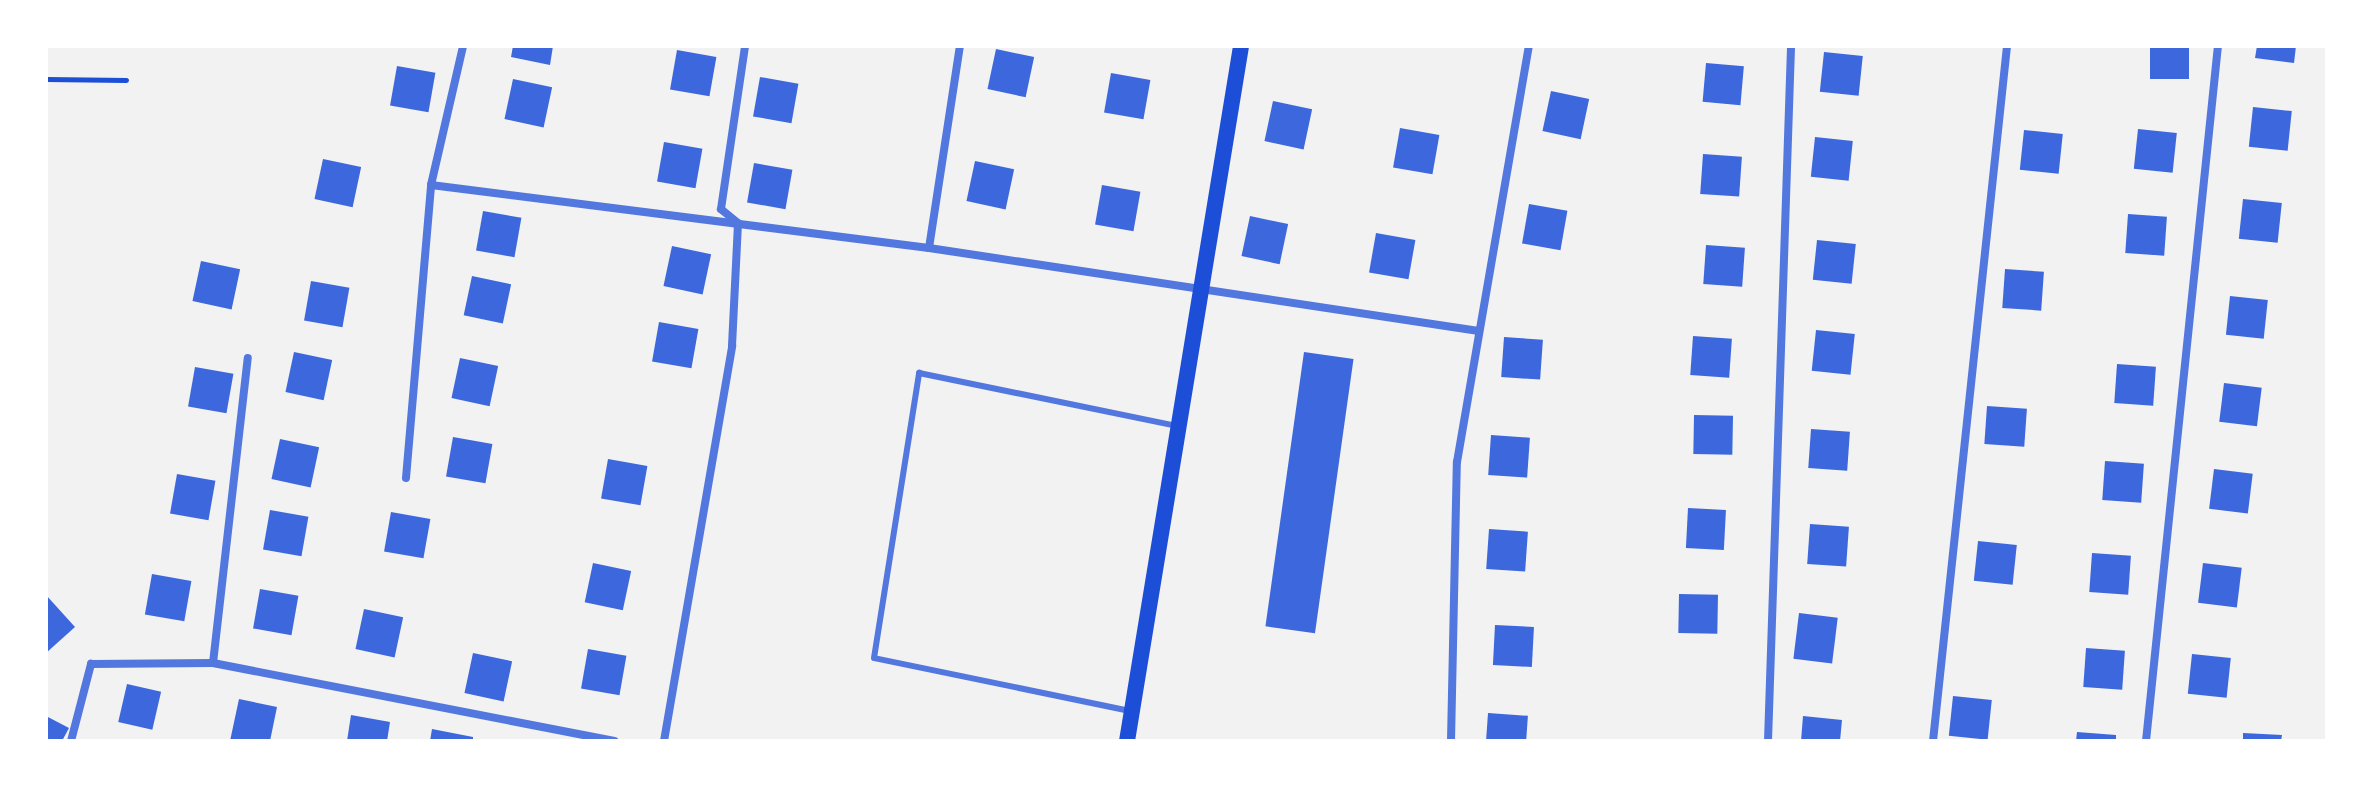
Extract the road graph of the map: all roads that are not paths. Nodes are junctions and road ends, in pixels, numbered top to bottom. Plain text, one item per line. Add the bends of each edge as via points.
1 (463, 46) edge
2 (745, 46) edge
3 (960, 46) edge
4 (1241, 46) edge
5 (1529, 46) edge
6 (1791, 46) edge
7 (2007, 46) edge
8 (2218, 46) edge
9 (431, 185) junction
10 (738, 223) junction
11 (929, 248) junction
12 (1199, 288) junction
13 (1479, 331) junction
14 (248, 358) dead end
15 (1178, 426) junction
16 (406, 478) dead end
17 (213, 663) junction
18 (1130, 711) junction
19 (71, 741) edge
20 (615, 741) edge
21 (664, 741) edge
22 (1127, 741) edge
23 (1451, 741) edge
24 (1768, 741) edge
25 (1933, 741) edge
26 (2146, 741) edge

1 - 9 street
2 - 10 street via 721,209
3 - 11 street
4 - 12 main road
5 - 13 street
6 - 24 street
7 - 25 street
8 - 26 street
9 - 10 street
9 - 16 street
10 - 11 street
10 - 21 street via 732,346
11 - 12 street
12 - 13 street
12 - 15 main road
13 - 23 street via 1457,462
14 - 17 street
15 - 18 main road
15 - 18 lane via 919,373 874,658
17 - 19 street via 91,664
17 - 20 street
18 - 22 main road

